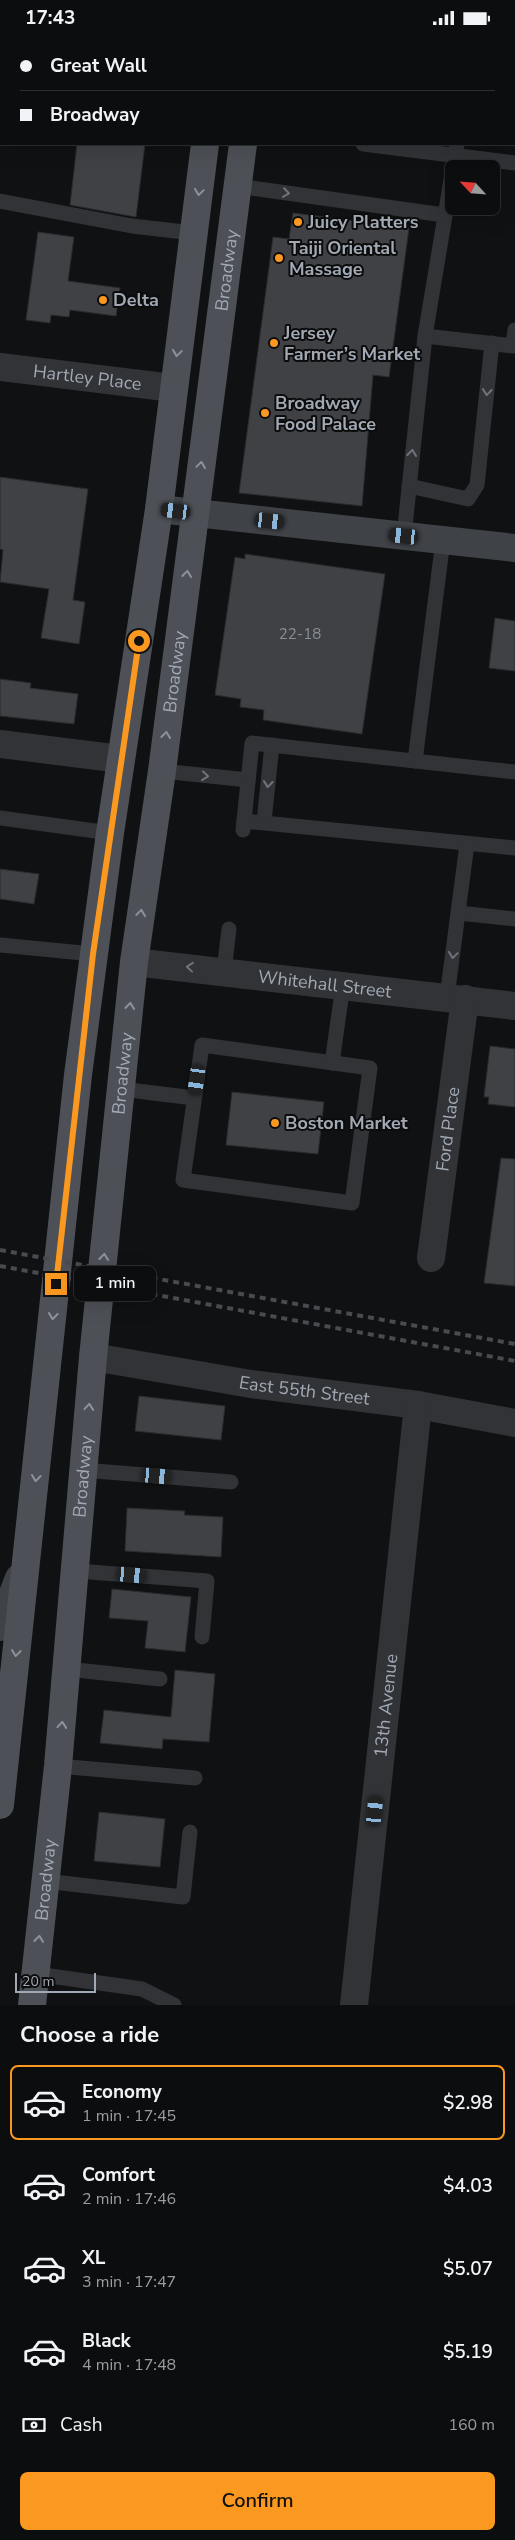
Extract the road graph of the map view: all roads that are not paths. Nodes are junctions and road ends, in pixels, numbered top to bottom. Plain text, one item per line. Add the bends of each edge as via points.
1 (205, 145) edge
2 (243, 145) edge
3 (378, 145) edge
4 (456, 150) edge
5 (515, 163) edge
6 (238, 187) junction
7 (0, 201) edge
8 (444, 215) junction
9 (193, 233) junction
10 (515, 330) edge
11 (425, 336) junction
12 (492, 343) junction
13 (0, 367) edge
14 (172, 388) junction
15 (409, 486) junction
16 (159, 509) junction
17 (194, 513) junction
18 (404, 536) junction
19 (443, 540) junction
20 (515, 548) edge
21 (272, 745) junction
22 (1, 749) edge
23 (121, 759) junction
24 (415, 761) junction
25 (162, 771) junction
26 (515, 772) edge
27 (248, 780) junction
28 (0, 818) edge
29 (264, 823) junction
30 (110, 833) junction
31 (467, 844) junction
32 (515, 848) edge
33 (458, 913) junction
34 (515, 919) edge
35 (229, 929) dead end
36 (0, 945) edge
37 (93, 954) junction
38 (134, 962) junction
39 (224, 971) junction
40 (343, 985) junction
41 (456, 998) junction
42 (515, 1006) edge
43 (332, 1063) junction
44 (121, 1089) junction
45 (194, 1098) junction
46 (431, 1258) dead end
47 (93, 1357) junction
48 (418, 1405) junction
49 (515, 1423) edge
50 (83, 1470) junction
51 (232, 1482) dead end
52 (30, 1535) junction
53 (77, 1571) junction
54 (0, 1627) edge
55 (202, 1637) dead end
56 (67, 1669) junction
57 (160, 1679) dead end
58 (58, 1766) junction
59 (195, 1778) dead end
60 (0, 1799) edge
61 (190, 1831) dead end
62 (45, 1881) junction
63 (36, 1974) junction
64 (32, 2005) edge
65 (174, 2005) edge
66 (354, 2005) edge

1 -> 9 main road, Broadway
2 - 6 main road, Broadway
3 - 4 lane
4 - 5 lane
4 - 8 lane
6 -> 8 lane
17 -> 6 main road, Broadway
7 - 9 lane via 132,226
8 - 11 lane
9 -> 14 main road, Broadway
10 - 12 lane via 513,346
11 - 12 lane
15 -> 11 lane
12 -> 15 lane via 477,485 473,492 468,499
13 - 14 street, Hartley Place
14 - 16 main road, Broadway
15 - 18 lane
16 - 17 street
16 - 23 main road, Broadway
17 - 18 street
25 -> 17 main road, Broadway
18 - 19 street
19 - 20 street
19 - 24 lane
21 - 24 lane
21 - 27 lane via 252,743
21 -> 29 lane
22 - 23 street
23 - 30 main road, Broadway
24 - 26 lane
25 -> 27 lane
38 -> 25 main road, Broadway
27 - 29 lane via 243,826
28 - 30 lane
29 - 31 lane
30 - 37 main road, Broadway
31 - 32 lane
31 - 33 lane
33 - 34 lane
33 -> 41 lane
35 - 39 lane
36 - 37 lane
37 -> 52 main road, Broadway
39 -> 38 street, Whitehall Street
44 -> 38 main road, Broadway
39 - 40 street, Whitehall Street
40 - 41 street, Whitehall Street
40 - 43 lane
41 - 42 street, Whitehall Street
41 - 46 street, Ford Place
43 - 45 lane via 202,1045
43 - 45 lane via 370,1068 352,1203 183,1180
44 - 45 lane
47 -> 44 main road, Broadway
47 - 48 street, East 55th Street via 251,1384
50 -> 47 main road, Broadway
48 - 49 street, East 55th Street
48 - 66 street, 13th Avenue
50 - 51 lane
50 - 53 main road, Broadway
52 - 54 street via 12,1600
52 -> 60 main road, Broadway
53 - 55 lane via 207,1581
53 - 56 main road, Broadway
56 - 57 lane
58 -> 56 main road, Broadway
58 - 59 lane
58 - 62 main road, Broadway
61 - 62 lane via 183,1897
63 -> 62 main road, Broadway
63 - 64 main road, Broadway
63 - 65 lane via 142,1989

